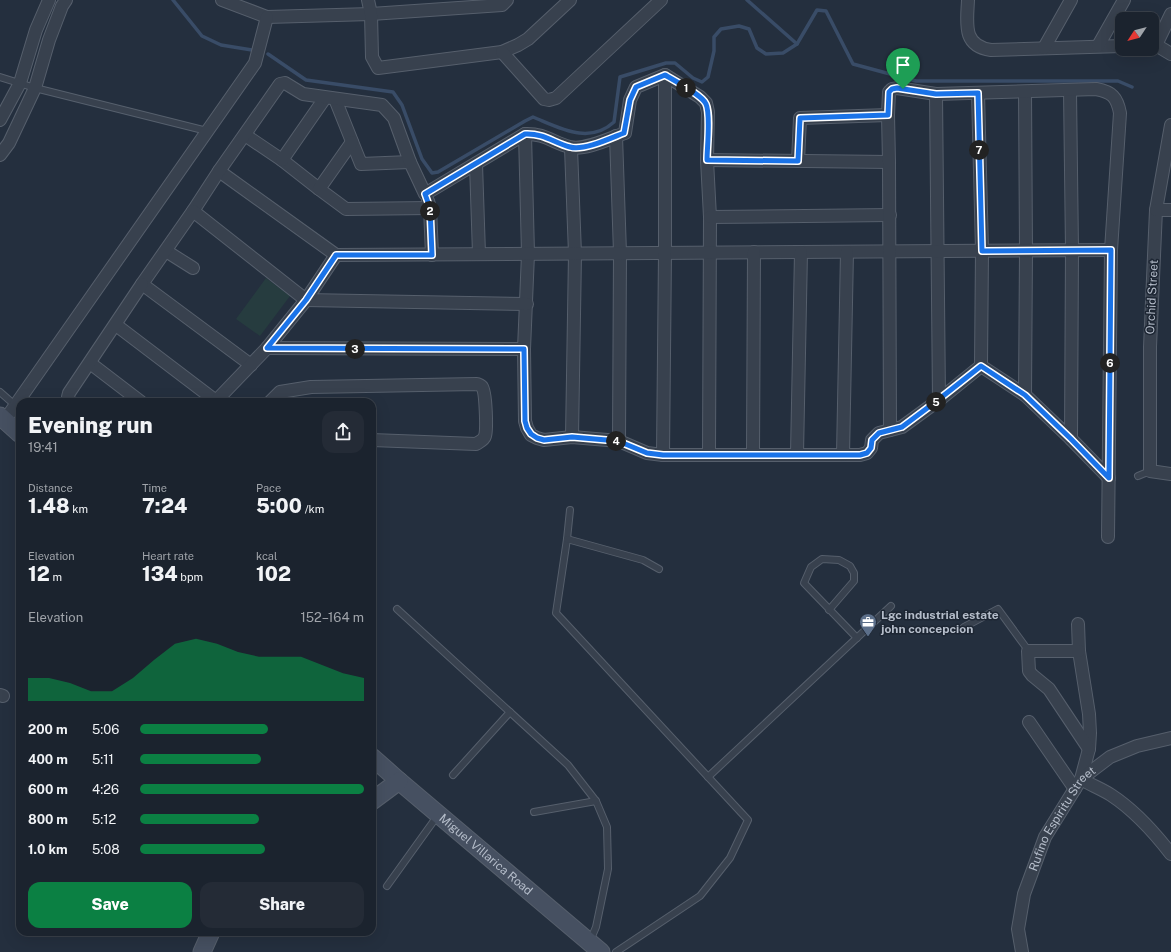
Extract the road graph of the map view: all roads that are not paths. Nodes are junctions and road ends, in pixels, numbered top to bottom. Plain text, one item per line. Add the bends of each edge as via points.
1 (49, 0) edge
2 (66, 0) edge
3 (222, 0) edge
4 (368, 0) edge
5 (507, 0) edge
6 (570, 0) edge
7 (662, 0) edge
8 (968, 0) edge
9 (1071, 0) edge
10 (1124, 0) edge
11 (371, 14) junction
12 (1171, 14) edge
13 (267, 17) junction
14 (1159, 36) edge
15 (1098, 46) junction
16 (1115, 46) edge
17 (1044, 48) junction
18 (1159, 48) edge
19 (502, 52) junction
20 (1171, 54) edge
21 (665, 75) junction
22 (0, 77) edge
23 (20, 83) junction
24 (35, 88) junction
25 (1070, 91) junction
26 (1025, 92) junction
27 (978, 93) junction
28 (936, 94) junction
29 (330, 99) junction
30 (888, 115) junction
31 (0, 120) edge
32 (1171, 125) edge
33 (207, 131) junction
34 (525, 134) junction
35 (245, 135) junction
36 (616, 136) junction
37 (352, 142) junction
38 (571, 148) junction
39 (0, 155) edge
40 (282, 160) junction
41 (707, 160) junction
42 (798, 161) junction
43 (410, 162) junction
44 (890, 162) junction
45 (476, 164) junction
46 (219, 171) junction
47 (319, 189) junction
48 (425, 194) junction
49 (430, 208) junction
50 (1156, 210) junction
51 (1171, 210) edge
52 (193, 211) junction
53 (890, 215) junction
54 (710, 217) junction
55 (1072, 250) junction
56 (1111, 250) junction
57 (166, 251) junction
58 (937, 251) junction
59 (982, 251) junction
60 (1026, 251) junction
61 (754, 252) junction
62 (801, 252) junction
63 (846, 252) junction
64 (890, 252) junction
65 (620, 253) junction
66 (665, 253) junction
67 (709, 253) junction
68 (479, 254) junction
69 (528, 254) junction
70 (575, 254) junction
71 (336, 255) junction
72 (432, 255) junction
73 (194, 268) dead end
74 (142, 284) junction
75 (306, 300) junction
76 (527, 304) junction
77 (116, 325) junction
78 (267, 348) junction
79 (524, 349) junction
80 (90, 363) junction
81 (251, 365) junction
82 (981, 366) junction
83 (0, 392) edge
84 (1025, 395) junction
85 (22, 398) edge
86 (68, 398) edge
87 (136, 398) edge
88 (212, 398) edge
89 (219, 398) edge
90 (274, 398) edge
91 (938, 400) junction
92 (16, 406) joint
93 (2, 418) edge
94 (16, 430) edge
95 (890, 430) junction
96 (572, 437) junction
97 (1071, 439) junction
98 (376, 440) edge
99 (618, 441) junction
100 (709, 454) junction
101 (753, 454) junction
102 (797, 454) junction
103 (663, 455) junction
104 (843, 455) junction
105 (1150, 472) junction
106 (1171, 474) edge
107 (1138, 476) dead end
108 (1109, 478) junction
109 (570, 510) dead end
110 (1108, 537) dead end
111 (567, 540) junction
112 (660, 569) dead end
113 (891, 606) dead end
114 (397, 609) dead end
115 (829, 610) junction
116 (1078, 624) dead end
117 (964, 627) dead end
118 (857, 638) junction
119 (1028, 651) junction
120 (1079, 651) junction
121 (510, 712) junction
122 (1029, 722) dead end
123 (1171, 738) edge
124 (1089, 749) junction
125 (376, 761) edge
126 (453, 775) dead end
127 (708, 777) junction
128 (398, 781) junction
129 (1078, 784) junction
130 (376, 798) edge
131 (596, 801) junction
132 (534, 812) dead end
133 (438, 815) junction
134 (1171, 854) edge
135 (387, 886) dead end
136 (209, 936) edge
137 (595, 947) edge
138 (202, 952) edge
139 (616, 952) edge
140 (1022, 952) edge

1 - 23 street via 36,30
2 - 24 street via 49,40
3 - 13 street
4 - 11 street
5 - 11 street via 502,5
6 - 19 street via 528,39
7 - 19 street via 556,98 544,99
8 - 17 street via 967,27 974,44 990,50
9 - 17 street
10 - 15 street
11 - 13 street
11 - 19 street via 372,57 378,68
12 - 14 street
13 - 33 street via 255,63
15 - 16 street
15 - 17 street
18 - 20 street
21 - 36 street via 636,87 630,100 624,133
21 - 41 street via 706,103
21 - 66 street
22 - 23 lane
23 - 24 lane
23 - 31 street
24 - 33 lane
24 - 39 street via 9,143
25 - 26 street
25 - 55 street
25 - 56 street via 1105,91 1113,96 1118,104 1120,113
26 - 27 street
26 - 60 street
27 - 28 street
27 - 59 street
28 - 30 street via 892,89 889,92
28 - 58 street
29 - 35 street via 303,94 285,83 280,84
29 - 37 street
29 - 40 street
29 - 43 street via 382,105 394,118
30 - 42 street via 800,118
30 - 44 street
32 - 50 street, Orchid Street
33 - 85 street
34 - 38 street via 536,134
34 - 45 street
34 - 69 street
35 - 40 street
35 - 46 street
36 - 38 street via 585,147
36 - 65 street
37 - 43 street via 361,164
37 - 47 street
38 - 70 street
40 - 47 street
41 - 42 street
41 - 54 street
42 - 44 street
43 - 48 street
44 - 53 street
45 - 48 street
45 - 68 street
46 - 52 street
46 - 71 street
47 - 49 street via 346,209
48 - 49 street
49 - 72 street
50 - 51 street
50 - 105 street, Orchid Street via 1150,346
52 - 57 street
52 - 75 street
53 - 54 street
53 - 64 street
54 - 67 street
55 - 56 street
55 - 60 street
55 - 97 street
56 - 108 street
57 - 73 street
57 - 74 street
58 - 59 street
58 - 64 street
58 - 91 street
59 - 60 street
59 - 82 street
60 - 84 street
61 - 62 street
61 - 67 street
61 - 101 street
62 - 63 street
62 - 102 street
63 - 64 street
63 - 104 street
64 - 95 street
65 - 66 street
65 - 70 street
65 - 99 street
66 - 67 street
66 - 103 street
67 - 100 street
68 - 69 street
68 - 72 street
69 - 70 street
69 - 76 street
70 - 96 street
71 - 72 street
71 - 75 street
74 - 77 street
74 - 81 street
75 - 76 street
75 - 78 street
76 - 79 street
77 - 80 street
77 - 88 street
78 - 79 street
78 - 81 street
79 - 96 street via 527,428 531,434 544,440
80 - 86 street via 69,393
80 - 87 street
81 - 89 street
82 - 84 street
82 - 91 street
83 - 92 lane
84 - 97 street
90 - 98 street via 280,392 311,387 477,384 482,387 486,410 485,437 482,441 476,444
91 - 95 street via 902,427
92 - 93 street
93 - 94 main road
95 - 104 street via 879,433 872,440 867,453
96 - 99 street
97 - 108 street
99 - 103 street via 647,453
100 - 101 street
100 - 103 street
101 - 102 street
102 - 104 street
105 - 106 street
105 - 107 lane
108 - 110 street
109 - 111 lane
111 - 112 lane via 643,560
111 - 127 lane via 556,613
113 - 118 lane
114 - 121 lane
115 - 115 lane via 804,583 811,567 822,559 839,560 850,566 854,573 854,581
115 - 118 lane
116 - 120 street
117 - 119 lane via 998,609
118 - 127 lane
119 - 120 street
119 - 124 street via 1029,671 1049,689
120 - 124 street via 1089,714
121 - 126 lane
121 - 131 lane via 568,765
122 - 129 street
123 - 129 street, Rufino Espiritu Street via 1137,746 1110,757
124 - 129 street
125 - 128 main road, Miguel Villarica Road
127 - 139 lane via 748,820 730,858 700,896
128 - 130 main road
128 - 133 main road, Miguel Villarica Road
129 - 134 street via 1111,795 1137,815
129 - 140 street, Rufino Espiritu Street via 1045,837 1024,894 1018,929
131 - 132 lane
131 - 137 lane via 607,826 608,869 596,927
133 - 135 lane
133 - 137 main road, Miguel Villarica Road
136 - 138 main road

